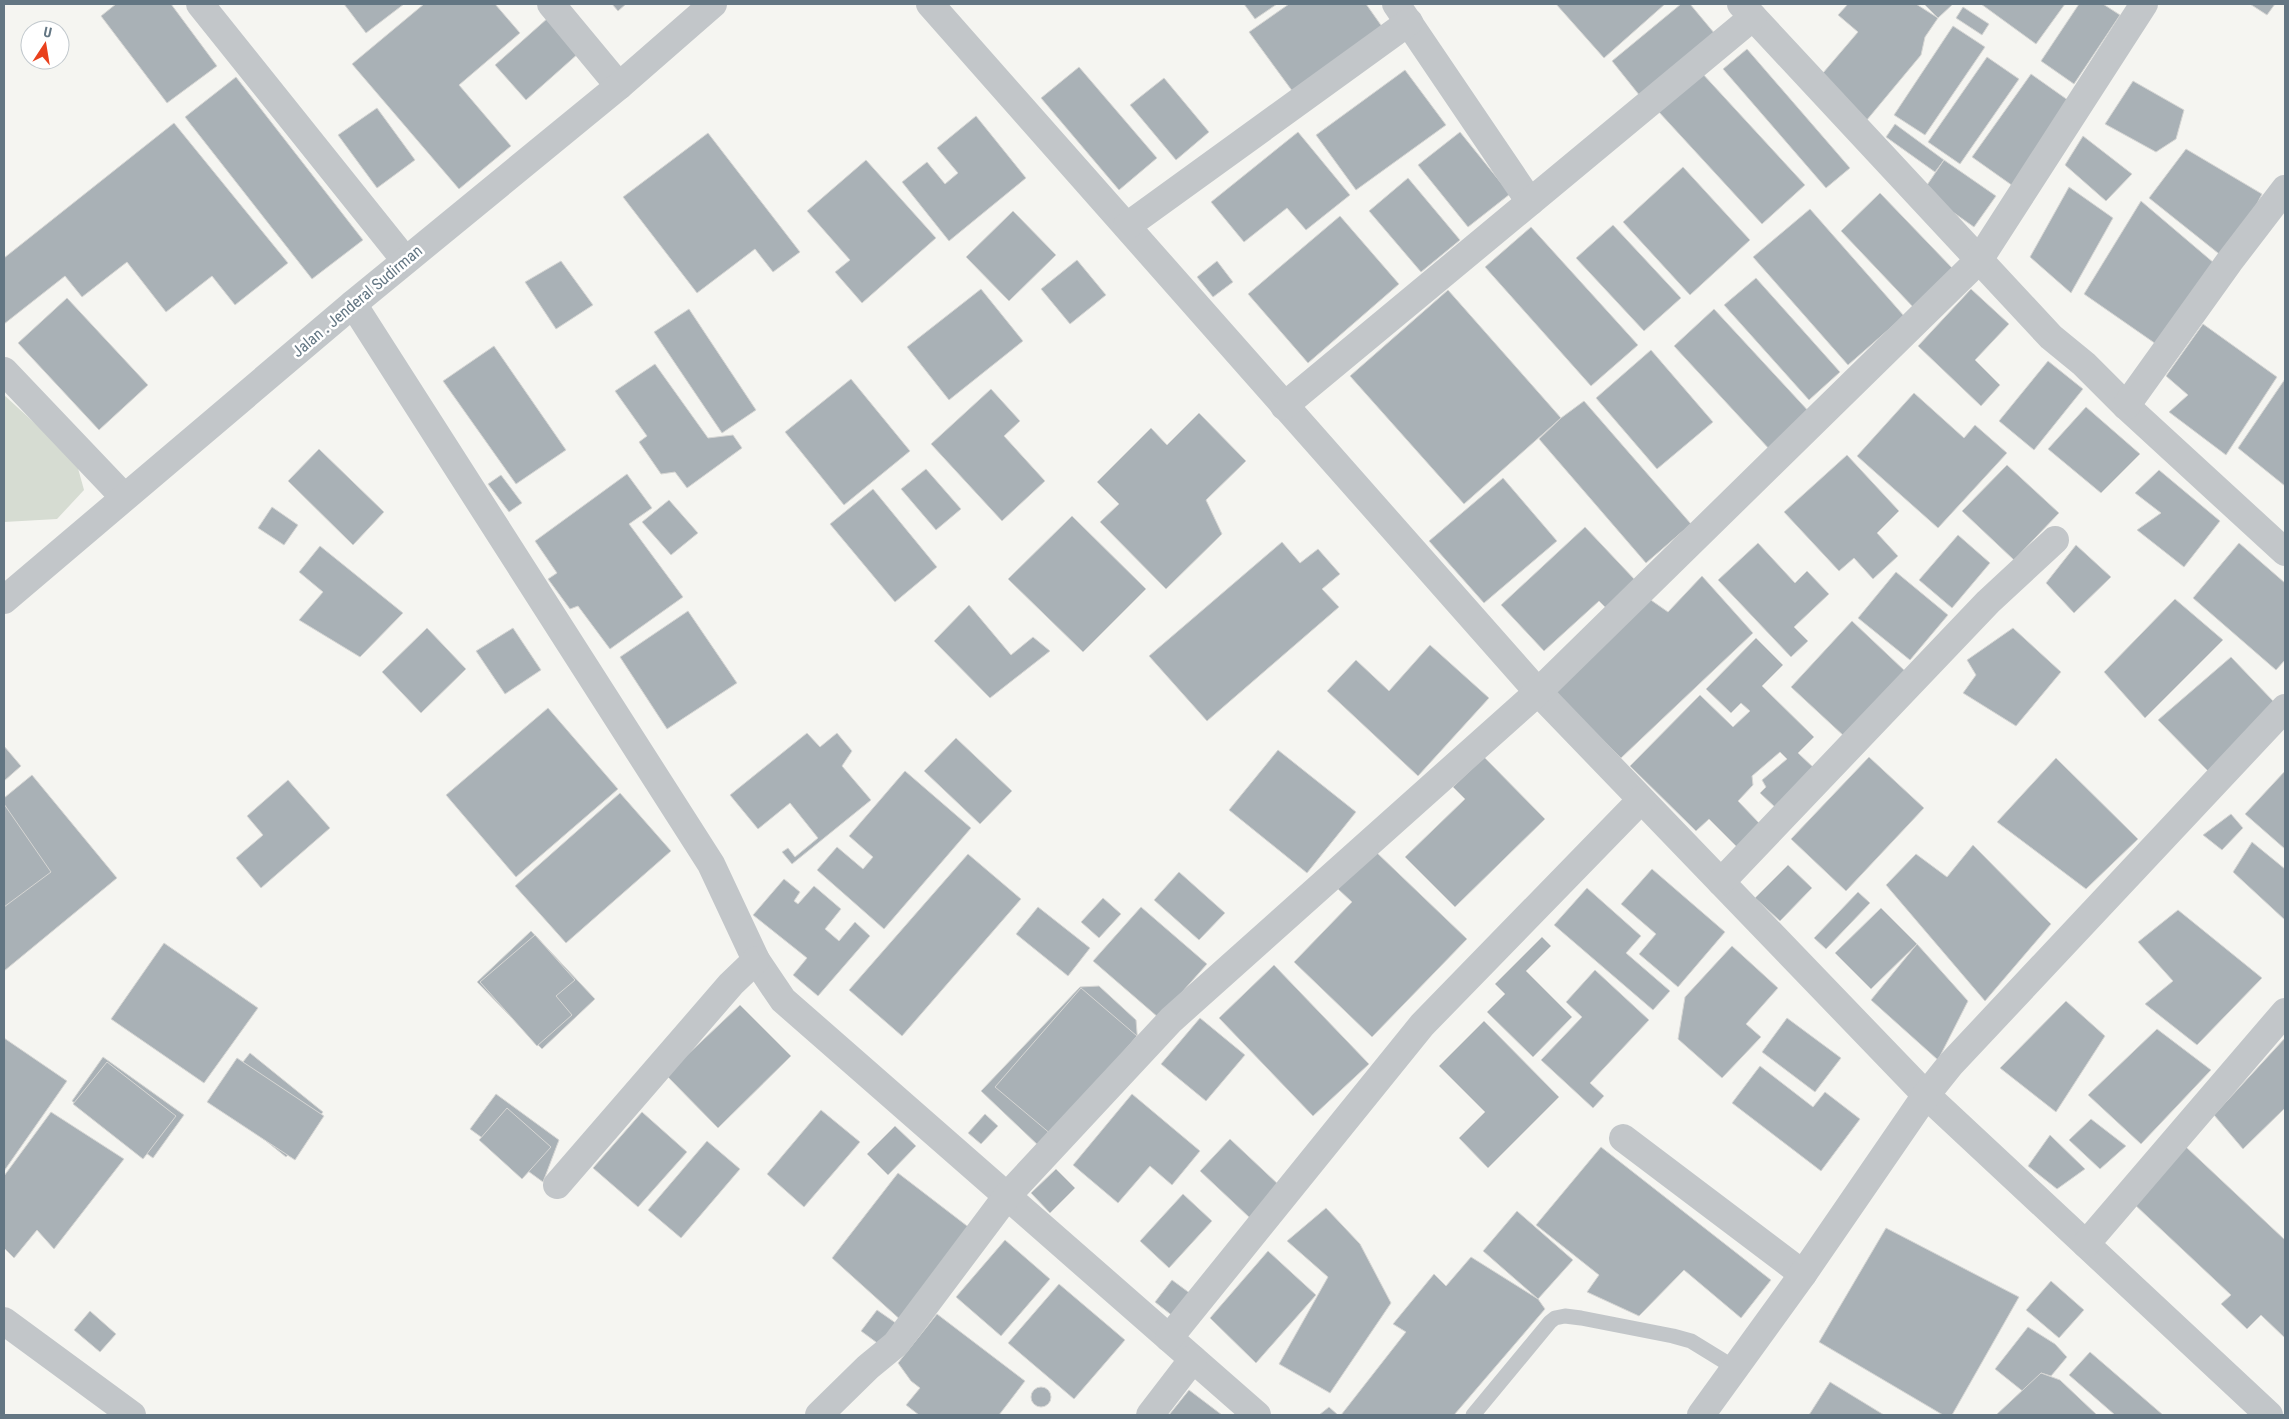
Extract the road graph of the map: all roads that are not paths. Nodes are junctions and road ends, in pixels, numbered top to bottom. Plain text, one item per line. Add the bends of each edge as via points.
1 (200, 4) edge
2 (551, 4) edge
3 (713, 4) edge
4 (930, 4) edge
5 (2144, 4) edge
6 (1747, 10) edge
7 (1402, 13) edge
8 (619, 86) junction
9 (2285, 189) edge
10 (1530, 202) junction
11 (1127, 226) junction
12 (405, 260) junction
13 (1979, 260) junction
14 (353, 304) junction
15 (4, 371) edge
16 (1284, 406) junction
17 (2126, 406) junction
18 (124, 497) junction
19 (2055, 540) dead end
20 (2285, 552) edge
21 (4, 600) edge
22 (1538, 692) junction
23 (2285, 708) edge
24 (1641, 800) junction
25 (1721, 882) junction
26 (756, 960) junction
27 (2285, 1012) edge
28 (1926, 1094) junction
29 (1623, 1138) dead end
30 (556, 1185) dead end
31 (1006, 1196) junction
32 (2086, 1244) junction
33 (1803, 1274) junction
34 (4, 1321) edge
35 (1169, 1338) junction
36 (1194, 1360) junction
37 (1735, 1368) junction
38 (132, 1415) edge
39 (819, 1415) edge
40 (1150, 1415) edge
41 (1257, 1415) edge
42 (1473, 1415) edge
43 (1701, 1415) edge
44 (2269, 1415) edge

1 - 12 street
2 - 8 street
3 - 8 street, Jalan . Jenderal Sudirman
4 - 11 street
5 - 13 street
6 - 10 street
6 - 13 street
7 - 10 street
7 - 11 street
8 - 12 street, Jalan . Jenderal Sudirman
9 - 17 street
10 - 16 street
11 - 16 street
12 - 14 street, Jalan . Jenderal Sudirman
13 - 17 street via 2051,337
13 - 22 street
14 - 18 street, Jalan . Jenderal Sudirman
14 - 26 street via 711,864
15 - 18 street
16 - 22 street
17 - 20 street
18 - 21 street, Jalan . Jenderal Sudirman
19 - 25 street via 1988,602
22 - 24 street
22 - 31 street via 1171,1020
23 - 28 street
24 - 25 street
24 - 35 street via 1422,1025
25 - 28 street
26 - 30 street via 731,984
26 - 31 street via 783,1000
27 - 32 street
28 - 32 street
28 - 33 street
29 - 33 street
31 - 35 street
31 - 39 street via 896,1344
32 - 44 street
33 - 37 street
34 - 38 street
35 - 36 street
36 - 40 street
36 - 41 street
37 - 42 lane via 1691,1341 1565,1316 1550,1322
37 - 43 street

